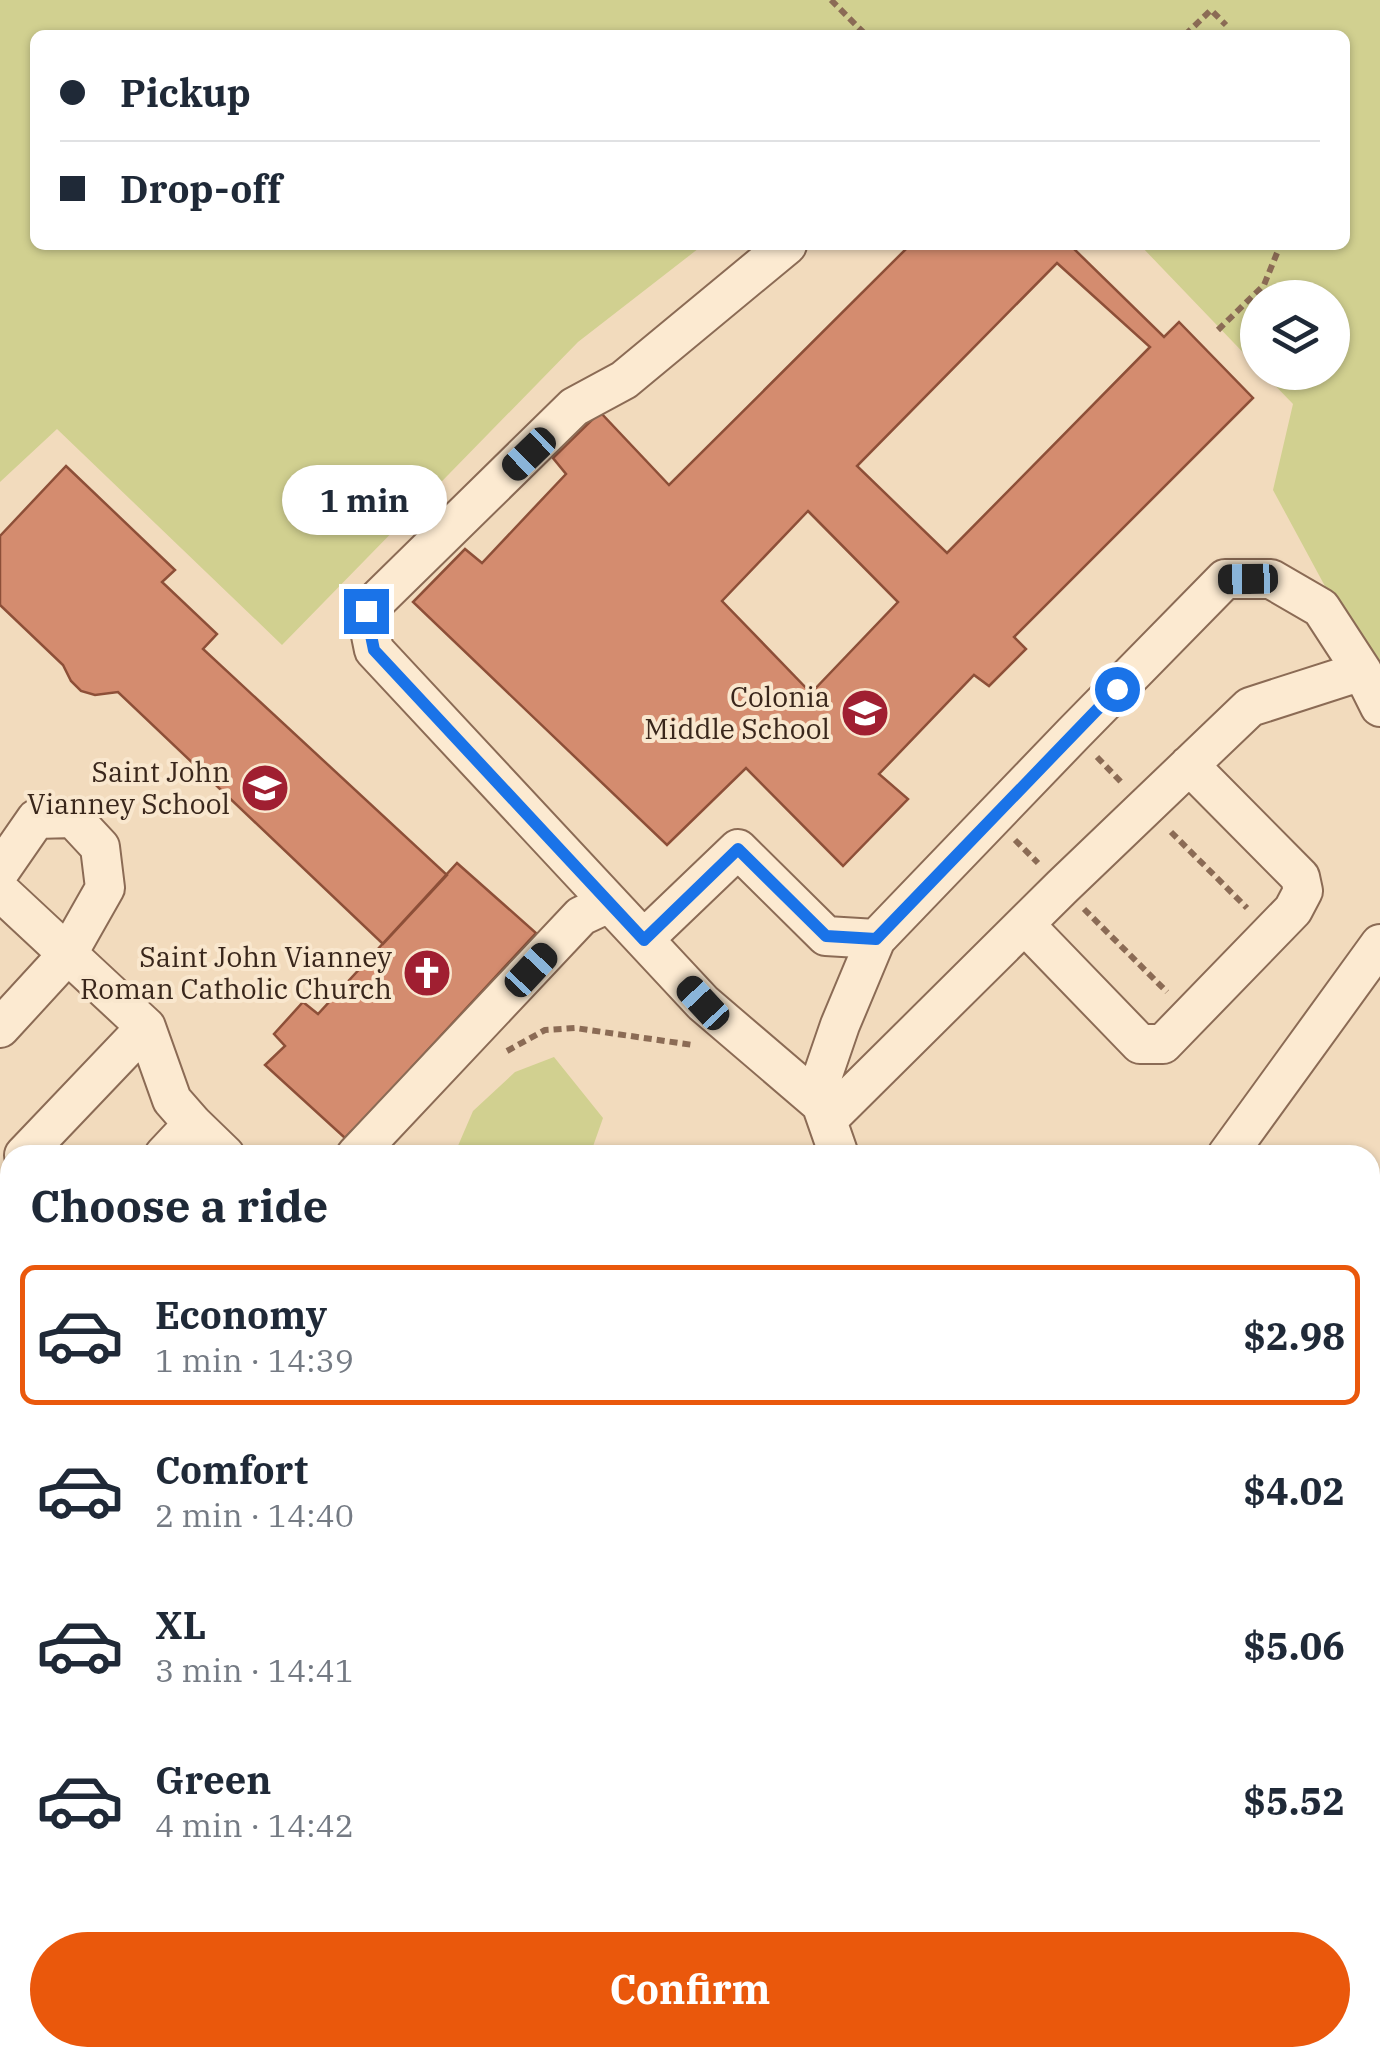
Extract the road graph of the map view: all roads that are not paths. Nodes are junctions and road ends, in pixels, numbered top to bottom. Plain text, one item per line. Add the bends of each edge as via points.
1 (781, 250) edge
2 (1362, 671) junction
3 (1380, 707) edge
4 (1189, 765) junction
5 (0, 871) edge
6 (0, 891) edge
7 (609, 903) junction
8 (1025, 925) junction
9 (876, 939) junction
10 (644, 940) junction
11 (1380, 944) edge
12 (68, 955) junction
13 (146, 1026) junction
14 (0, 1028) edge
15 (193, 1124) junction
16 (829, 1126) edge
17 (33, 1145) edge
18 (173, 1145) edge
19 (215, 1145) edge
20 (365, 1145) edge
21 (1234, 1145) edge

1 - 7 street via 624,380 574,407 366,611 374,650
2 - 3 street
2 - 4 street via 1250,707
2 - 9 street via 1322,608 1272,579 1225,580
4 - 8 street
4 - 8 street via 1300,877 1303,891 1293,910 1162,1044 1140,1044
5 - 12 street via 36,819 73,818 100,847 104,888
6 - 12 street
7 - 10 street
7 - 20 street via 580,916
8 - 16 street
9 - 10 street via 826,936 738,849
9 - 16 street via 817,1092
10 - 16 street
11 - 21 street
12 - 13 street
12 - 14 street
13 - 15 street via 172,1100
13 - 17 street
15 - 18 street
15 - 19 street

